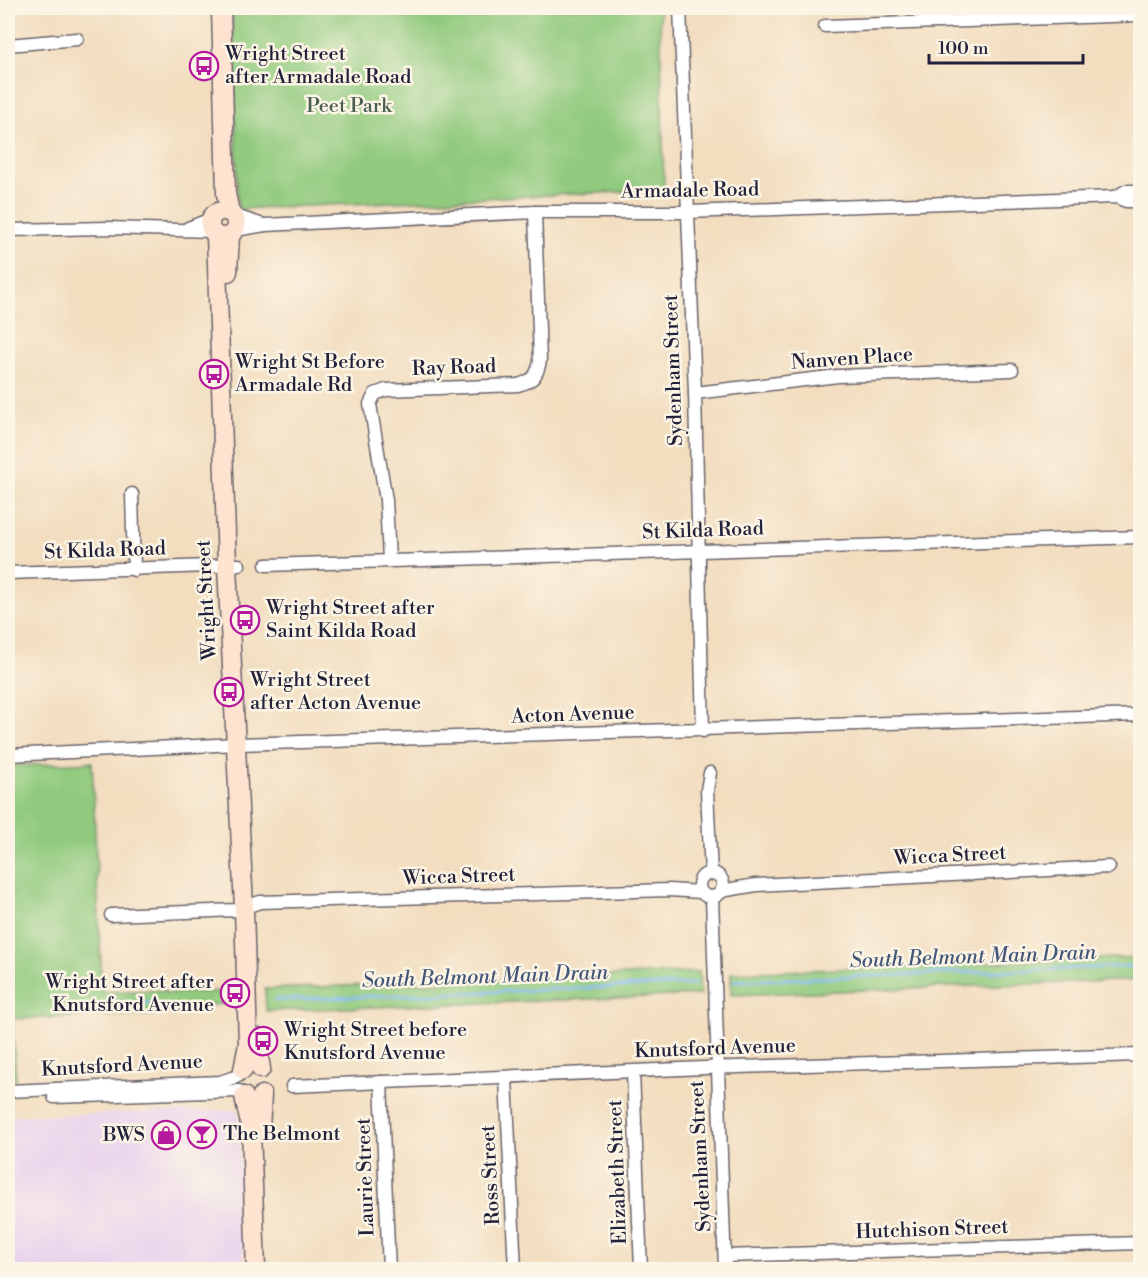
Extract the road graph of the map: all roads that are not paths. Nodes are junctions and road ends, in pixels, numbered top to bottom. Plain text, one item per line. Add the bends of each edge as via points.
1 (213, 8) edge
2 (221, 8) edge
3 (680, 8) edge
4 (1140, 15) edge
5 (825, 26) dead end
6 (77, 39) dead end
7 (8, 45) edge
8 (1140, 191) edge
9 (1116, 197) junction
10 (1140, 201) edge
11 (535, 212) junction
12 (688, 212) junction
13 (223, 224) junction
14 (8, 230) edge
15 (1012, 370) dead end
16 (695, 393) junction
17 (132, 494) dead end
18 (1140, 537) edge
19 (698, 550) junction
20 (389, 560) junction
21 (266, 565) dead end
22 (233, 566) junction
23 (134, 570) junction
24 (8, 573) edge
25 (1140, 715) edge
26 (703, 731) junction
27 (241, 744) junction
28 (8, 755) edge
29 (710, 773) dead end
30 (1109, 867) dead end
31 (715, 876) junction
32 (756, 885) junction
33 (708, 891) junction
34 (248, 906) junction
35 (111, 915) dead end
36 (1140, 1055) edge
37 (717, 1068) junction
38 (633, 1072) junction
39 (506, 1078) junction
40 (381, 1082) junction
41 (248, 1083) junction
42 (292, 1086) dead end
43 (8, 1091) edge
44 (8, 1098) edge
45 (1140, 1243) edge
46 (725, 1256) junction
47 (256, 1269) edge
48 (265, 1269) edge
49 (389, 1269) edge
50 (515, 1269) edge
51 (641, 1269) edge
52 (725, 1269) edge

1 - 13 street, Wright Street via 218,183
2 - 13 street, Wright Street via 226,194
3 - 12 street, Sydenham Street
4 - 5 street
6 - 7 street
8 - 9 street, Armadale Road via 1126,191
9 - 10 street, Armadale Road
9 - 12 street, Armadale Road
11 - 12 street, Armadale Road
11 - 13 street, Armadale Road
11 - 20 street, Ray Road via 540,361 530,382 386,390 375,394 370,404 386,500
12 - 16 street, Sydenham Street
13 - 14 street, Armadale Road
13 - 22 street, Wright Street via 229,312
15 - 16 street, Nanven Place via 838,376
16 - 19 street, Sydenham Street
17 - 23 street
18 - 19 street, St Kilda Road
19 - 20 street, St Kilda Road
19 - 26 street, Sydenham Street
20 - 21 street, St Kilda Road
22 - 23 street, St Kilda Road
22 - 27 street, Wright Street
23 - 24 street, St Kilda Road
25 - 26 street, Acton Avenue
26 - 27 street, Acton Avenue
27 - 28 street, Acton Avenue
27 - 34 street, Wright Street
29 - 31 street via 707,790
30 - 32 street, Wicca Street
31 - 32 street, Wicca Street
31 - 33 street, Sydenham Street
31 - 33 street via 702,878
32 - 33 street, Wicca Street
33 - 34 street, Wicca Street via 260,902
33 - 37 street, Sydenham Street
34 - 35 street, Wicca Street via 237,910
34 - 41 street, Wright Street
36 - 37 street, Knutsford Avenue
37 - 38 street, Knutsford Avenue
37 - 46 street, Sydenham Street
38 - 39 street, Knutsford Avenue
38 - 51 street, Elizabeth Street
39 - 40 street, Knutsford Avenue
39 - 50 street, Ross Street
40 - 42 street, Knutsford Avenue
40 - 49 street, Laurie Street
41 - 43 street, Knutsford Avenue
41 - 44 street, Knutsford Avenue
41 - 47 street, Wright Street
41 - 48 street, Wright Street via 259,1109
45 - 46 street, Hutchison Street
46 - 52 street, Sydenham Street

